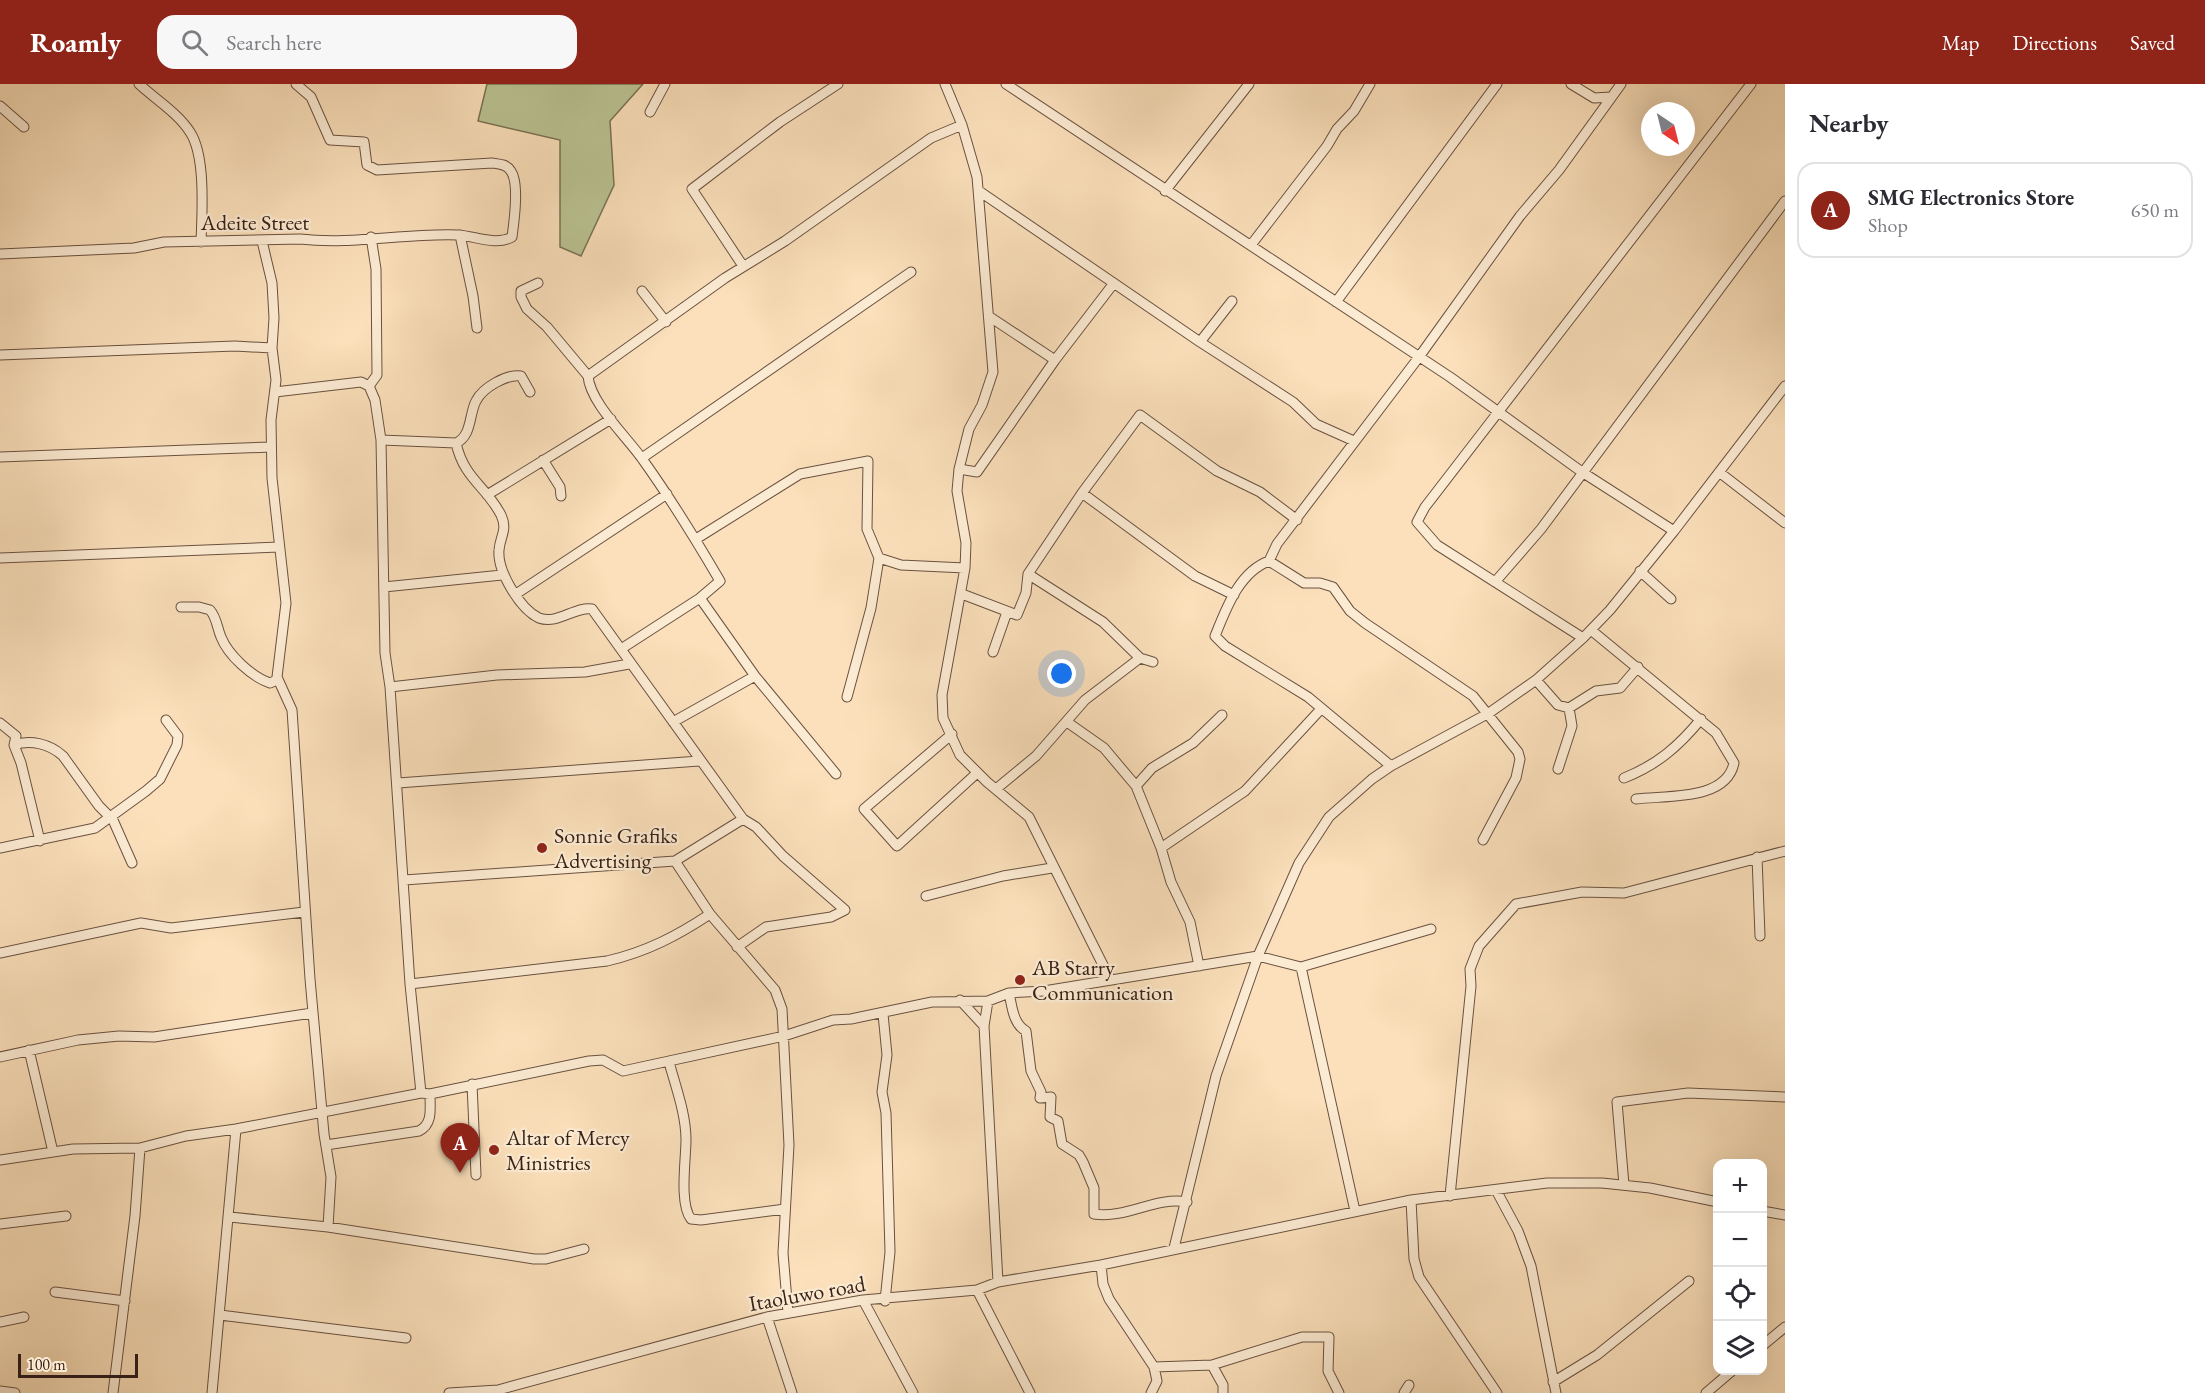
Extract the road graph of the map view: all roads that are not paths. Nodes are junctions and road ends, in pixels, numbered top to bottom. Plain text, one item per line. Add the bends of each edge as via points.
1 (139, 84) edge
2 (296, 84) edge
3 (665, 84) edge
4 (838, 84) edge
5 (945, 84) edge
6 (1006, 84) edge
7 (1249, 84) edge
8 (1370, 84) edge
9 (1497, 84) edge
10 (1571, 84) edge
11 (1621, 84) edge
12 (1751, 84) edge
13 (1611, 97) junction
14 (0, 106) edge
15 (650, 112) dead end
16 (962, 125) junction
17 (24, 127) dead end
18 (979, 191) junction
19 (1165, 191) junction
20 (1785, 201) edge
21 (460, 235) junction
22 (371, 237) junction
23 (262, 241) junction
24 (201, 242) junction
25 (1251, 245) junction
26 (0, 254) edge
27 (743, 266) junction
28 (911, 273) dead end
29 (538, 283) dead end
30 (1114, 283) junction
31 (642, 291) dead end
32 (1232, 301) dead end
33 (1336, 302) junction
34 (990, 317) junction
35 (666, 322) junction
36 (477, 328) dead end
37 (1200, 342) junction
38 (272, 348) junction
39 (0, 355) edge
40 (1419, 357) junction
41 (1055, 360) junction
42 (588, 376) junction
43 (369, 386) junction
44 (1785, 386) edge
45 (276, 392) junction
46 (531, 392) dead end
47 (1499, 413) junction
48 (610, 419) junction
49 (381, 440) junction
50 (1354, 441) junction
51 (456, 443) junction
52 (271, 447) junction
53 (0, 457) edge
54 (642, 458) junction
55 (543, 460) junction
56 (959, 469) junction
57 (1582, 472) junction
58 (1719, 472) junction
59 (1082, 493) junction
60 (666, 494) junction
61 (487, 495) junction
62 (561, 496) dead end
63 (1297, 520) junction
64 (1785, 523) edge
65 (1674, 531) junction
66 (696, 539) junction
67 (279, 547) junction
68 (0, 558) edge
69 (879, 558) junction
70 (1269, 561) junction
71 (965, 568) junction
72 (1640, 571) junction
73 (1028, 574) junction
74 (502, 575) junction
75 (1495, 582) junction
76 (384, 587) junction
77 (516, 594) junction
78 (962, 594) junction
79 (1234, 595) junction
80 (700, 598) junction
81 (1671, 599) dead end
82 (181, 607) dead end
83 (1007, 612) junction
84 (1591, 630) junction
85 (1583, 638) junction
86 (621, 649) junction
87 (993, 652) dead end
88 (1140, 658) junction
89 (1153, 662) dead end
90 (629, 664) junction
91 (1638, 667) junction
92 (755, 676) junction
93 (277, 680) junction
94 (1536, 680) junction
95 (390, 687) junction
96 (847, 697) dead end
97 (1569, 708) junction
98 (1321, 710) junction
99 (1489, 713) junction
100 (1222, 715) dead end
101 (1701, 719) junction
102 (166, 720) dead end
103 (673, 722) junction
104 (1066, 722) junction
105 (0, 723) edge
106 (952, 734) junction
107 (14, 746) junction
108 (699, 761) junction
109 (1391, 766) junction
110 (1558, 769) dead end
111 (977, 772) junction
112 (836, 774) dead end
113 (1624, 778) dead end
114 (398, 783) junction
115 (1136, 786) junction
116 (996, 789) junction
117 (1636, 799) dead end
118 (110, 817) junction
119 (743, 819) junction
120 (1483, 840) dead end
121 (40, 841) junction
122 (0, 848) edge
123 (1161, 848) junction
124 (1785, 850) edge
125 (1757, 857) junction
126 (675, 861) junction
127 (132, 863) dead end
128 (1052, 867) junction
129 (404, 880) junction
130 (926, 896) dead end
131 (304, 912) junction
132 (710, 914) junction
133 (1431, 929) dead end
134 (1760, 936) dead end
135 (737, 947) junction
136 (0, 953) edge
137 (1258, 956) junction
138 (1198, 966) junction
139 (1301, 967) junction
140 (1110, 979) junction
141 (410, 984) junction
142 (1009, 993) junction
143 (960, 1000) junction
144 (988, 1001) junction
145 (312, 1013) junction
146 (883, 1014) junction
147 (984, 1026) junction
148 (784, 1036) junction
149 (29, 1050) junction
150 (0, 1057) edge
151 (669, 1062) junction
152 (472, 1084) junction
153 (425, 1094) junction
154 (1785, 1097) edge
155 (322, 1113) junction
156 (237, 1129) junction
157 (326, 1145) junction
158 (140, 1148) junction
159 (53, 1152) junction
160 (0, 1160) edge
161 (476, 1175) dead end
162 (1623, 1185) junction
163 (1496, 1190) junction
164 (1450, 1196) junction
165 (1411, 1200) junction
166 (1713, 1201) edge
167 (1187, 1202) junction
168 (785, 1209) junction
169 (1356, 1211) junction
170 (1767, 1212) edge
171 (1785, 1215) edge
172 (66, 1216) dead end
173 (230, 1217) junction
174 (0, 1224) edge
175 (328, 1227) junction
176 (1174, 1248) junction
177 (584, 1249) dead end
178 (1101, 1265) junction
179 (1689, 1281) dead end
180 (998, 1282) junction
181 (976, 1290) junction
182 (55, 1292) dead end
183 (863, 1300) junction
184 (885, 1300) junction
185 (125, 1301) junction
186 (788, 1313) junction
187 (220, 1315) junction
188 (24, 1317) dead end
189 (767, 1317) junction
190 (0, 1322) edge
191 (1785, 1327) edge
192 (406, 1338) dead end
193 (1767, 1342) edge
194 (1212, 1365) junction
195 (1154, 1367) junction
196 (1728, 1375) edge
197 (1553, 1382) junction
198 (0, 1391) edge
199 (498, 1391) edge
200 (15, 1393) edge
201 (113, 1393) edge
202 (212, 1393) edge
203 (449, 1393) edge
204 (792, 1393) edge
205 (913, 1393) edge
206 (1030, 1393) edge
207 (1151, 1393) edge
208 (1223, 1393) edge
209 (1339, 1393) edge
210 (1497, 1393) edge
211 (1556, 1393) edge
212 (1706, 1393) edge

1 - 24 street via 185,125 195,140 200,163
2 - 21 street, Adeite Street via 311,97 330,140 364,142 366,165 376,170 504,165 511,170 515,180 510,239 484,241
3 - 15 street
4 - 27 street via 780,122 692,189
5 - 16 street
6 - 19 street
7 - 19 street
8 - 25 street via 1354,111
9 - 33 street
10 - 13 street via 1598,99
11 - 13 street
12 - 47 street
13 - 40 street
14 - 17 street
16 - 18 street
16 - 27 street via 931,138
18 - 30 street
18 - 34 street
19 - 25 street
20 - 57 street
21 - 22 street, Adeite Street
21 - 36 street
22 - 23 street, Adeite Street
22 - 43 street via 376,269 377,375
23 - 24 street, Adeite Street
23 - 38 street via 272,283
24 - 26 street, Adeite Street
25 - 33 street
27 - 35 street
28 - 54 street
29 - 42 street via 521,291 524,305 548,327
30 - 37 street
30 - 41 street
31 - 35 street
32 - 37 street
33 - 40 street
34 - 41 street
34 - 56 street via 993,372 969,429
35 - 42 street
37 - 50 street via 1293,402 1316,424
38 - 39 street
38 - 45 street
40 - 47 street
40 - 50 street
41 - 56 street via 977,472
42 - 48 street
43 - 45 street via 348,382
43 - 49 street
44 - 58 street
45 - 52 street via 272,400
46 - 51 street via 521,376 512,374 496,384 477,399 465,435
47 - 57 street
47 - 75 street via 1417,522 1437,545
48 - 54 street
48 - 55 street
49 - 51 street
49 - 76 street
50 - 63 street
51 - 61 street via 466,472
52 - 53 street
52 - 67 street
54 - 60 street
55 - 61 street
55 - 62 street via 561,487
56 - 71 street via 957,491 966,543
57 - 65 street
57 - 75 street via 1541,529
58 - 64 street
58 - 65 street
59 - 63 street via 1140,415 1217,471 1260,492
59 - 73 street
59 - 79 street via 1195,576
60 - 66 street
60 - 77 street
61 - 74 street via 504,524 499,548
63 - 70 street via 1276,544
65 - 72 street
66 - 69 street via 800,474 867,461 867,529
66 - 80 street via 720,581
67 - 68 street
67 - 93 street via 286,603
69 - 71 street via 901,565
69 - 96 street via 871,608
70 - 79 street via 1252,571
70 - 99 street via 1304,583 1333,587 1350,611 1473,696
71 - 78 street
72 - 81 street
72 - 84 street
73 - 83 street via 1017,615
73 - 88 street via 1103,622
74 - 76 street
74 - 77 street
75 - 85 street
76 - 95 street
77 - 86 street via 525,607 545,619 592,609
78 - 83 street
78 - 106 street via 941,707 945,728
79 - 98 street via 1215,636 1225,646 1287,682
80 - 86 street
80 - 92 street
82 - 93 street via 210,610 224,643 243,665 263,681
83 - 87 street
84 - 85 street
84 - 91 street
85 - 94 street
86 - 90 street
88 - 89 street
88 - 104 street via 1085,700
90 - 95 street via 585,672 497,675
90 - 103 street
91 - 97 street via 1620,688 1596,691
91 - 101 street
92 - 103 street
92 - 112 street
93 - 131 street via 287,693 292,710
94 - 97 street via 1558,705
94 - 99 street
95 - 114 street
97 - 110 street via 1572,726
98 - 109 street
98 - 123 street via 1245,791
99 - 109 street
99 - 120 street via 1520,759 1512,789
100 - 115 street via 1193,743 1152,768
101 - 113 street via 1665,756
101 - 117 street via 1731,754 1734,763 1724,782 1701,793
102 - 118 street via 178,740 163,774
103 - 108 street
104 - 115 street via 1104,748
104 - 116 street via 1036,756
105 - 107 street via 16,736
106 - 111 street via 954,746
106 - 111 street via 864,809 897,846
107 - 118 street via 31,742 59,752
107 - 121 street
108 - 114 street
108 - 119 street
109 - 137 street via 1329,818 1284,894
111 - 116 street
114 - 129 street
115 - 123 street
116 - 128 street via 1029,817
118 - 121 street via 95,828
118 - 127 street
119 - 126 street
119 - 135 street via 845,910 831,917 766,927
121 - 122 street
123 - 138 street via 1171,882 1190,922
124 - 125 street
125 - 134 street
125 - 164 street via 1624,893 1582,892 1512,907 1479,946 1470,969
126 - 129 street
126 - 132 street
128 - 130 street
128 - 140 street via 1071,897
129 - 141 street
131 - 136 street via 171,928 129,924
131 - 145 street
132 - 135 street
132 - 141 street via 679,935 635,955
133 - 139 street
135 - 148 street via 775,990 782,1009
137 - 138 street
137 - 139 street
137 - 167 street via 1215,1076
138 - 140 street
139 - 169 street
140 - 142 street
141 - 153 street
142 - 144 street
142 - 167 street via 1017,1023 1026,1031 1031,1071 1040,1098 1051,1098 1050,1117 1058,1121 1062,1144 1080,1157 1094,1188 1094,1214 1136,1211 1167,1201
143 - 144 street
143 - 146 street via 932,1002
143 - 147 street
144 - 147 street
145 - 149 street via 154,1037 78,1040
145 - 155 street
146 - 148 street via 833,1020
146 - 184 street via 887,1055 882,1092 890,1252
147 - 180 street
148 - 151 street
148 - 168 street via 789,1145
149 - 150 street
149 - 159 street
151 - 152 street via 623,1071 600,1060
151 - 168 street via 686,1129 687,1214 701,1220
152 - 153 street
152 - 161 street
153 - 155 street
153 - 157 street via 430,1119 419,1131
154 - 162 street via 1688,1093 1617,1102
155 - 156 street
155 - 157 street
156 - 158 street
156 - 173 street
157 - 175 street via 331,1177
158 - 159 street
158 - 185 street
159 - 160 street
162 - 163 street, Itaoluwo road via 1547,1183
162 - 166 street, Itaoluwo road
163 - 164 street, Itaoluwo road
163 - 197 street via 1531,1266
164 - 165 street, Itaoluwo road
165 - 169 street, Itaoluwo road
165 - 210 street via 1414,1259 1419,1277
167 - 176 street
168 - 186 street via 783,1253
169 - 176 street, Itaoluwo road
170 - 171 street
172 - 174 street
173 - 175 street
173 - 187 street
175 - 177 street via 534,1259
176 - 178 street, Itaoluwo road
178 - 180 street, Itaoluwo road
178 - 195 street via 1109,1299
179 - 197 street via 1597,1355
180 - 181 street, Itaoluwo road
181 - 184 street, Itaoluwo road
181 - 206 street
182 - 185 street
183 - 184 street, Itaoluwo road
183 - 186 street, Itaoluwo road
183 - 205 street
185 - 201 street
186 - 189 street, Itaoluwo road
187 - 192 street
187 - 202 street
188 - 190 street
189 - 199 street, Itaoluwo road
189 - 204 street
191 - 193 street
194 - 195 street
194 - 208 street
194 - 209 street via 1302,1337 1329,1337 1328,1371
195 - 207 street via 1157,1381
196 - 212 street
197 - 211 street
198 - 200 street
199 - 203 street, Itaoluwo road

